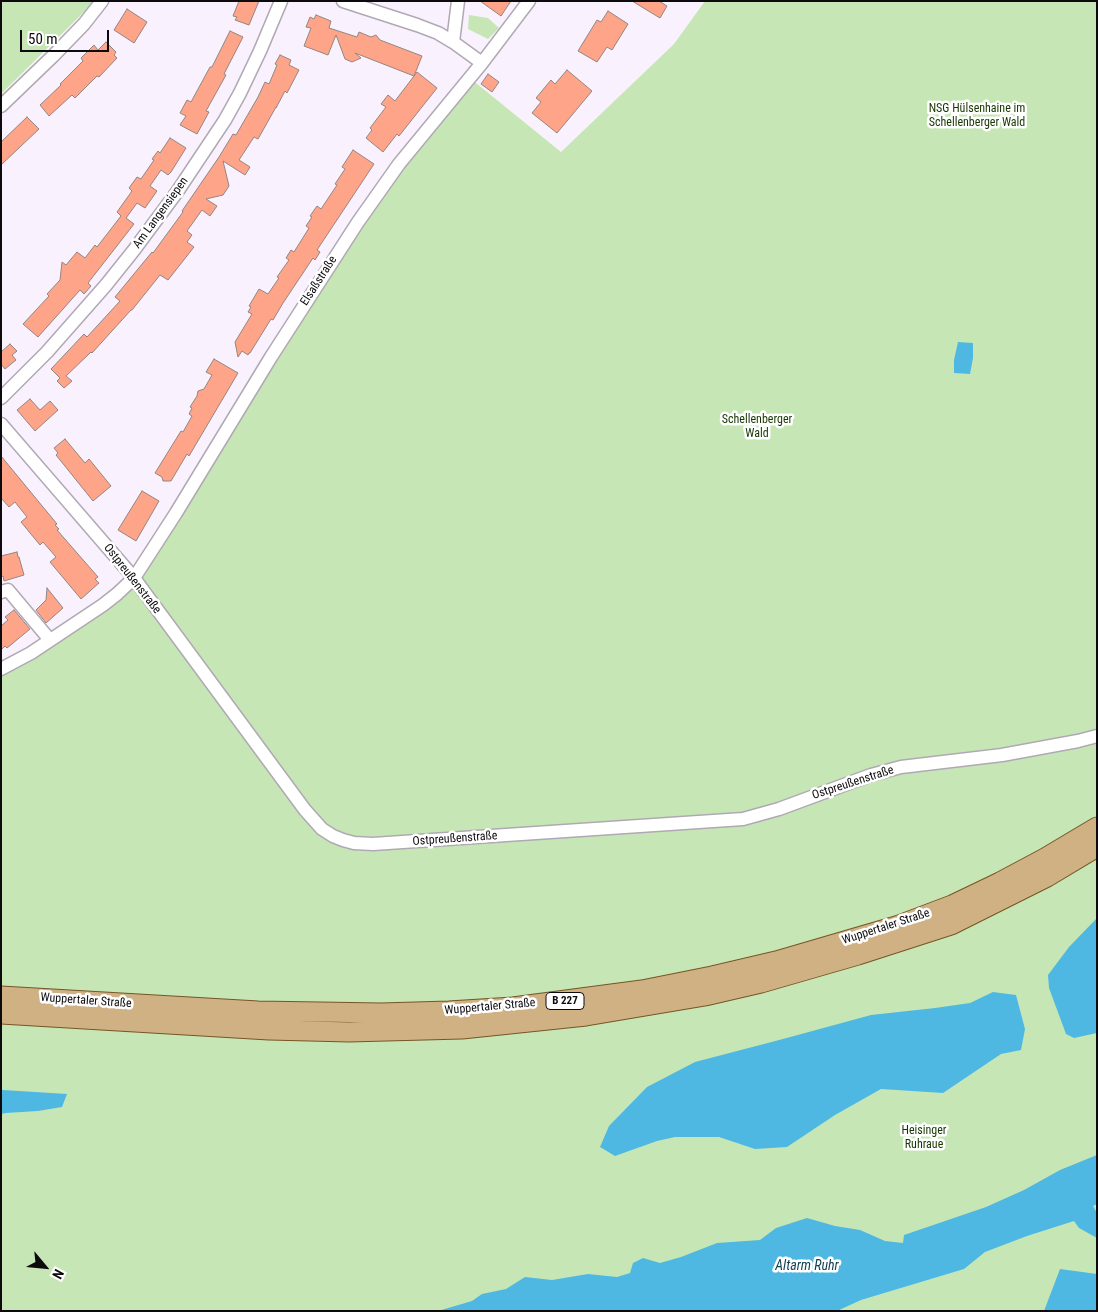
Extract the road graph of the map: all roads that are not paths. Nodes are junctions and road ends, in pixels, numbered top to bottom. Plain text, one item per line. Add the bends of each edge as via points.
1 (102, 1) edge
2 (281, 1) edge
3 (343, 1) edge
4 (458, 1) edge
5 (529, 1) edge
6 (453, 42) junction
7 (482, 63) junction
8 (1, 106) edge
9 (1, 398) edge
10 (1, 424) edge
11 (134, 578) junction
12 (1, 592) edge
13 (50, 640) junction
14 (1, 670) edge
15 (1097, 736) edge
16 (1097, 827) edge
17 (1097, 848) edge
18 (1, 996) edge
19 (1, 1014) edge

1 - 8 street via 84,24
2 - 9 street, Am Langensiepen via 240,93 177,192 106,285 48,352
3 - 6 street via 422,27
4 - 6 street
5 - 7 street, Elsaßstraße
6 - 7 street
7 - 11 street, Elsaßstraße via 399,164 358,222
10 - 11 street, Ostpreußenstraße
11 - 13 street, Elsaßstraße via 118,594
11 - 15 street, Ostpreußenstraße via 305,810 322,829 354,843 420,842 743,819 780,809 871,775 1002,755
12 - 13 street via 8,590
13 - 14 street, Elsaßstraße
16 - 18 main road, Wuppertaler Straße / B 227 via 1000,882 899,925 776,961 642,990 513,1007 381,1013 258,1011
17 - 19 main road, Wuppertaler Straße / B 227 via 1047,877 942,928 761,983 586,1016 462,1029 349,1032

